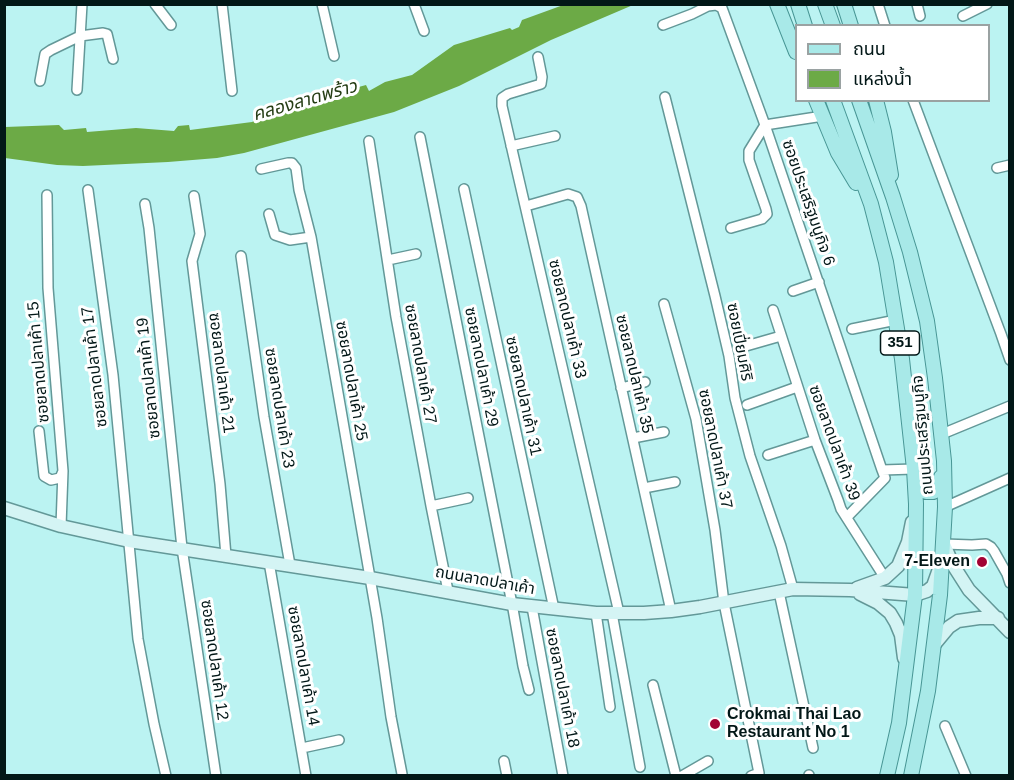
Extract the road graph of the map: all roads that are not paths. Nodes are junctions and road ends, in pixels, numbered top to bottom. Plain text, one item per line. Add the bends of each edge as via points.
1 (82, 4) edge
2 (155, 4) edge
3 (222, 4) edge
4 (322, 4) edge
5 (414, 4) edge
6 (777, 4) edge
7 (798, 4) edge
8 (825, 4) edge
9 (844, 4) edge
10 (878, 4) edge
11 (916, 4) edge
12 (987, 4) edge
13 (920, 16) dead end
14 (963, 16) dead end
15 (804, 24) edge
16 (832, 24) edge
17 (850, 24) edge
18 (884, 24) edge
19 (171, 25) dead end
20 (663, 25) dead end
21 (424, 31) dead end
22 (80, 36) junction
23 (795, 49) edge
24 (334, 56) dead end
25 (538, 57) dead end
26 (113, 58) dead end
27 (40, 81) dead end
28 (77, 90) dead end
29 (232, 91) dead end
30 (665, 97) dead end
31 (817, 102) edge
32 (834, 102) edge
33 (860, 102) edge
34 (876, 102) edge
35 (914, 102) edge
36 (823, 116) junction
37 (765, 125) junction
38 (555, 136) dead end
39 (420, 137) dead end
40 (369, 141) dead end
41 (511, 146) junction
42 (1010, 165) edge
43 (997, 168) dead end
44 (261, 169) dead end
45 (464, 189) dead end
46 (88, 190) dead end
47 (47, 195) dead end
48 (194, 196) dead end
49 (893, 197) junction
50 (145, 204) dead end
51 (871, 204) junction
52 (526, 206) junction
53 (269, 213) dead end
54 (731, 228) dead end
55 (311, 237) junction
56 (416, 254) dead end
57 (241, 256) dead end
58 (388, 260) junction
59 (819, 282) junction
60 (793, 291) dead end
61 (664, 304) dead end
62 (773, 310) dead end
63 (896, 320) junction
64 (852, 329) dead end
65 (781, 336) junction
66 (739, 348) dead end
67 (1010, 360) edge
68 (645, 382) dead end
69 (797, 387) junction
70 (621, 388) junction
71 (747, 405) dead end
72 (1010, 406) edge
73 (39, 431) dead end
74 (663, 432) dead end
75 (911, 435) junction
76 (633, 438) junction
77 (942, 438) junction
78 (815, 440) junction
79 (768, 455) dead end
80 (914, 469) junction
81 (882, 470) junction
82 (63, 471) junction
83 (1010, 478) edge
84 (675, 482) dead end
85 (644, 488) junction
86 (468, 498) dead end
87 (916, 504) junction
88 (431, 506) junction
89 (945, 507) junction
90 (4, 508) edge
91 (847, 517) junction
92 (61, 526) junction
93 (129, 541) junction
94 (182, 548) junction
95 (943, 550) junction
96 (226, 556) junction
97 (269, 562) junction
98 (290, 565) junction
99 (1008, 576) edge
100 (370, 578) junction
101 (885, 578) junction
102 (793, 590) junction
103 (850, 590) junction
104 (448, 591) junction
105 (779, 592) junction
106 (915, 595) junction
107 (724, 603) junction
108 (512, 604) junction
109 (532, 607) junction
110 (554, 609) junction
111 (671, 611) junction
112 (596, 612) junction
113 (615, 613) junction
114 (998, 618) junction
115 (1010, 627) edge
116 (1009, 632) edge
117 (934, 645) junction
118 (906, 675) junction
119 (652, 685) dead end
120 (529, 690) dead end
121 (610, 707) dead end
122 (945, 726) dead end
123 (339, 740) dead end
124 (302, 748) junction
125 (813, 748) dead end
126 (504, 761) dead end
127 (708, 761) dead end
128 (640, 767) dead end
129 (402, 774) dead end
130 (757, 774) edge
131 (166, 776) edge
132 (216, 776) edge
133 (306, 776) edge
134 (507, 776) edge
135 (563, 776) edge
136 (676, 776) edge
137 (682, 776) edge
138 (888, 776) edge
139 (911, 776) edge
140 (966, 776) edge

1 - 22 street
2 - 19 street
3 - 29 street
4 - 24 street
5 - 21 street
6 - 23 main road
7 - 15 main road
8 - 16 main road
9 - 17 main road
10 - 18 street
11 - 13 street
12 - 14 street
20 - 37 street, ซอยประเสริฐมนูกิจ 6 via 708,6 722,8
22 - 26 street via 107,34
22 - 27 street via 45,54
22 - 28 street
25 - 41 street, ซอยลาดปลาเค้า 33 via 541,84 502,98
30 - 102 street, ซอยเปี่ยมศิริ via 750,456
31 - 36 main road
32 - 51 main road, ถนนประเสริฐมนูกิจ / 351
33 - 49 main road, ถนนประเสริฐมนูกิจ / 351
34 - 49 main road
35 - 67 street
36 - 37 street
36 - 51 main road via 838,153
37 - 54 street via 752,144 749,160 767,214
37 - 59 street, ซอยประเสริฐมนูกิจ 6
38 - 41 street
39 - 108 street, ซอยลาดปลาเค้า 29
40 - 58 street, ซอยลาดปลาเค้า 27
41 - 52 street, ซอยลาดปลาเค้า 33
42 - 43 street
44 - 55 street, ซอยลาดปลาเค้า 25 via 288,163 296,168
45 - 110 street, ซอยลาดปลาเค้า 31
46 - 93 street, ซอยลาดปลาเค้า 17 via 113,375
47 - 82 street, ซอยลาดปลาเค้า 15 via 48,288
48 - 96 street, ซอยลาดปลาเค้า 21 via 200,234 192,261
49 - 77 main road, ถนนประเสริฐมนูกิจ / 351 via 927,321
50 - 94 street, ซอยลาดปลาเค้า 19
51 - 63 main road, ถนนประเสริฐมนูกิจ / 351
52 - 70 street, ซอยลาดปลาเค้า 35 via 568,194 578,196
52 - 113 street, ซอยลาดปลาเค้า 33
53 - 55 street via 275,235 290,240
55 - 100 street, ซอยลาดปลาเค้า 25
56 - 58 street
57 - 98 street, ซอยลาดปลาเค้า 23
58 - 88 street, ซอยลาดปลาเค้า 27
59 - 60 street
59 - 81 street, ซอยประเสริฐมนูกิจ 6
61 - 107 street, ซอยลาดปลาเค้า 37 via 696,419
62 - 65 street, ซอยลาดปลาเค้า 39
63 - 64 street
63 - 75 main road, ถนนประเสริฐมนูกิจ / 351
65 - 66 street
65 - 69 street, ซอยลาดปลาเค้า 39
68 - 70 street
69 - 71 street
69 - 78 street, ซอยลาดปลาเค้า 39
70 - 76 street, ซอยลาดปลาเค้า 35
72 - 77 street
73 - 82 street via 44,476 51,480 60,478
74 - 76 street
75 - 77 main road via 920,485 926,492 936,491 940,485
75 - 80 main road, ถนนประเสริฐมนูกิจ / 351
76 - 85 street, ซอยลาดปลาเค้า 35
77 - 89 main road, ถนนประเสริฐมนูกิจ / 351
78 - 79 street
78 - 91 street, ซอยลาดปลาเค้า 39
80 - 81 street
80 - 87 main road, ถนนประเสริฐมนูกิจ / 351
81 - 91 street via 885,478
82 - 92 street, ซอยลาดปลาเค้า 15
83 - 89 street
84 - 85 street
85 - 111 street, ซอยลาดปลาเค้า 35
86 - 88 street
87 - 101 main road via 903,556 898,567
87 - 106 main road, ถนนประเสริฐมนูกิจ / 351
88 - 104 street, ซอยลาดปลาเค้า 27
89 - 95 main road, ถนนประเสริฐมนูกิจ / 351
90 - 92 main road, ถนนลาดปลาเค้า
91 - 101 street, ซอยลาดปลาเค้า 39
92 - 93 main road, ถนนลาดปลาเค้า
93 - 94 main road, ถนนลาดปลาเค้า
93 - 131 street, ซอยลาดปลาเค้า 17 via 138,639
94 - 96 main road, ถนนลาดปลาเค้า
94 - 132 street, ซอยลาดปลาเค้า 12
95 - 99 street via 986,544
95 - 106 main road via 933,586
95 - 114 main road via 969,590
95 - 117 main road, ถนนประเสริฐมนูกิจ / 351
96 - 97 main road, ถนนลาดปลาเค้า
97 - 98 main road, ถนนลาดปลาเค้า
97 - 124 street, ซอยลาดปลาเค้า 14
98 - 100 main road, ถนนลาดปลาเค้า
100 - 104 main road, ถนนลาดปลาเค้า
100 - 129 street, ซอยลาดปลาเค้า 25
101 - 103 main road
102 - 103 main road, ถนนลาดปลาเค้า
102 - 105 main road, ถนนลาดปลาเค้า
103 - 106 main road, ถนนลาดปลาเค้า
103 - 118 main road via 878,603 897,622
104 - 108 main road, ถนนลาดปลาเค้า
105 - 107 main road, ถนนลาดปลาเค้า
105 - 125 street
106 - 118 main road, ถนนประเสริฐมนูกิจ / 351
107 - 111 main road, ถนนลาดปลาเค้า
107 - 130 street, ซอยลาดปลาเค้า 37
108 - 109 main road, ถนนลาดปลาเค้า
108 - 120 street, ซอยลาดปลาเค้า 29
109 - 110 main road, ถนนลาดปลาเค้า
109 - 135 street, ซอยลาดปลาเค้า 18
110 - 112 main road, ถนนลาดปลาเค้า
111 - 113 main road, ถนนลาดปลาเค้า
112 - 113 main road, ถนนลาดปลาเค้า
112 - 121 street
113 - 128 street, ซอยลาดปลาเค้า 33
114 - 116 main road
114 - 117 main road via 958,621
115 - 116 street
117 - 139 main road, ถนนประเสริฐมนูกิจ / 351
118 - 138 main road, ถนนประเสริฐมนูกิจ / 351
119 - 136 street
122 - 140 street
123 - 124 street
124 - 133 street, ซอยลาดปลาเค้า 14
126 - 134 street
127 - 137 street

